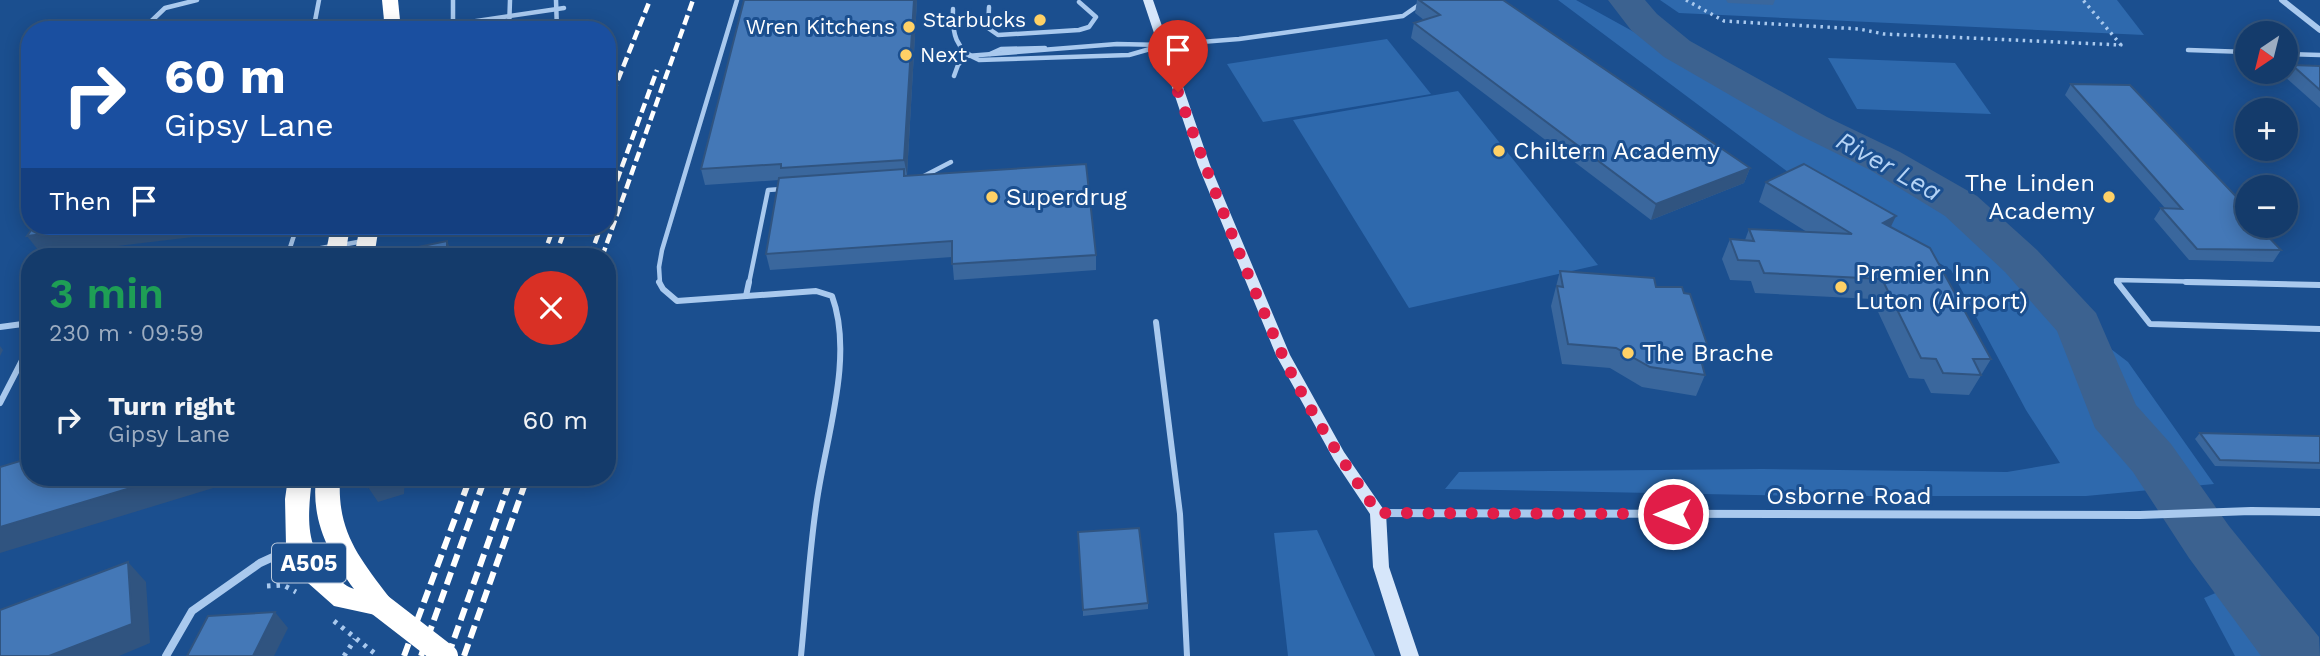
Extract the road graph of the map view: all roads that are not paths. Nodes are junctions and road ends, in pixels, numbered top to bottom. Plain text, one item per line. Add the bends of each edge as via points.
1 (197, 0) edge
2 (319, 0) edge
3 (390, 0) edge
4 (453, 0) edge
5 (510, 0) edge
6 (556, 0) edge
7 (737, 0) edge
8 (1148, 0) edge
9 (1426, 0) edge
10 (2282, 0) edge
11 (1079, 2) dead end
12 (989, 7) dead end
13 (564, 8) dead end
14 (557, 9) junction
15 (953, 9) dead end
16 (509, 16) junction
17 (150, 21) edge
18 (315, 21) edge
19 (393, 21) edge
20 (453, 21) edge
21 (484, 21) edge
22 (509, 21) edge
23 (557, 21) edge
24 (2320, 30) edge
25 (1163, 45) junction
26 (2188, 50) dead end
27 (2235, 52) edge
28 (2298, 54) edge
29 (2320, 55) edge
30 (967, 56) junction
31 (954, 76) dead end
32 (951, 162) dead end
33 (918, 178) edge
34 (794, 188) edge
35 (366, 241) edge
36 (344, 248) edge
37 (2320, 285) edge
38 (746, 296) junction
39 (1156, 322) dead end
40 (21, 324) edge
41 (0, 327) edge
42 (2320, 329) edge
43 (21, 362) edge
44 (0, 403) edge
45 (299, 486) edge
46 (326, 486) edge
47 (2320, 512) edge
48 (1378, 513) junction
49 (298, 545) junction
50 (380, 605) junction
51 (166, 656) edge
52 (446, 656) edge
53 (800, 656) edge
54 (1187, 656) edge
55 (1410, 656) edge

1 - 17 lane via 171,3
2 - 18 lane
3 - 19 highway
4 - 20 lane
5 - 16 lane
6 - 14 lane
7 - 38 lane via 658,267 659,285 677,301
8 - 25 main road
9 - 25 lane via 1404,16
10 - 24 street
11 - 12 lane via 1096,17 1089,27 998,36 988,28
13 - 14 lane
14 - 16 lane
14 - 23 lane
15 - 30 lane via 954,40
16 - 21 lane
16 - 22 lane
25 - 30 lane via 1131,43
25 - 30 lane via 1120,55 979,60
25 - 48 main road via 1204,165 1283,355 1339,456
26 - 27 lane
28 - 29 lane
30 - 31 lane
32 - 33 lane
34 - 38 lane via 768,190
35 - 36 lane
37 - 42 lane via 2116,280 2150,324
38 - 53 lane via 816,291 832,296 839,307 838,369 819,485
39 - 54 lane via 1180,514
40 - 41 lane
43 - 44 lane
45 - 49 highway, A505
46 - 50 highway, A505 via 330,527 342,554
47 - 48 street, Osborne Road
48 - 55 main road via 1381,567
49 - 50 highway, A505 via 317,576 342,598
49 - 51 street via 260,564 192,611
50 - 52 highway, A505, bridge

